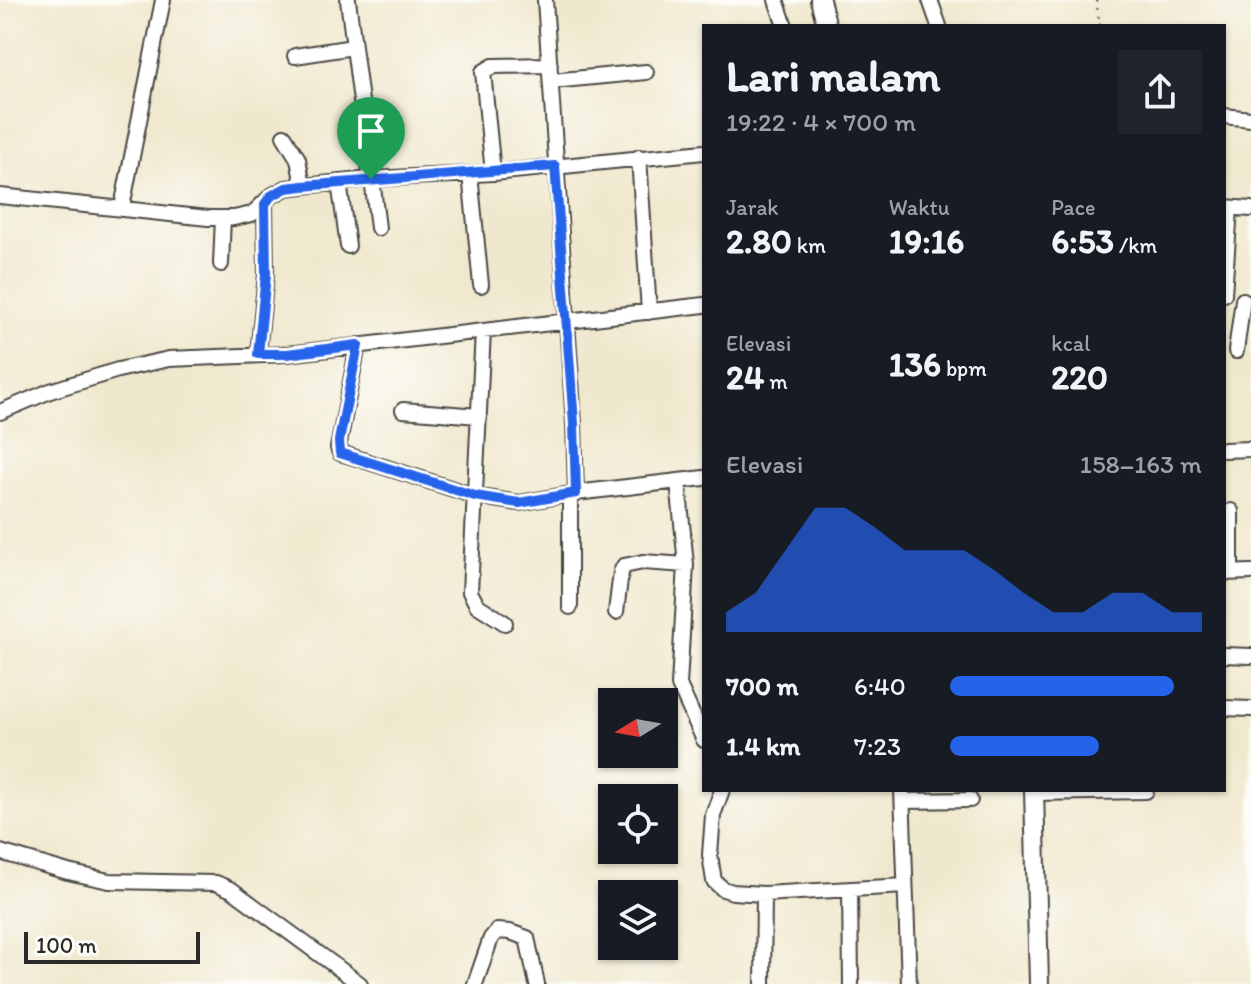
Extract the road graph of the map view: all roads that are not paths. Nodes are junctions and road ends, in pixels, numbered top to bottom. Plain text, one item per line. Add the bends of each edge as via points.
1 (163, 0) edge
2 (348, 0) edge
3 (545, 0) edge
4 (776, 0) edge
5 (820, 0) edge
6 (930, 0) edge
7 (784, 24) edge
8 (826, 24) edge
9 (938, 24) edge
10 (353, 47) junction
11 (295, 56) dead end
12 (550, 65) junction
13 (646, 72) dead end
14 (552, 81) junction
15 (1226, 116) edge
16 (1251, 119) edge
17 (284, 136) dead end
18 (702, 152) edge
19 (639, 157) junction
20 (555, 166) junction
21 (493, 173) junction
22 (470, 174) junction
23 (372, 179) junction
24 (339, 182) junction
25 (303, 186) junction
26 (0, 196) edge
27 (265, 204) junction
28 (122, 207) junction
29 (1227, 207) edge
30 (1251, 209) edge
31 (223, 218) junction
32 (378, 228) dead end
33 (1226, 237) edge
34 (348, 246) dead end
35 (221, 264) dead end
36 (481, 285) dead end
37 (1226, 297) edge
38 (1247, 300) edge
39 (702, 305) edge
40 (649, 312) junction
41 (566, 321) junction
42 (483, 331) junction
43 (358, 345) junction
44 (1236, 351) dead end
45 (258, 354) junction
46 (403, 410) dead end
47 (0, 412) edge
48 (479, 416) junction
49 (1251, 449) edge
50 (1226, 450) edge
51 (702, 478) edge
52 (678, 481) junction
53 (573, 494) junction
54 (475, 496) junction
55 (1231, 511) dead end
56 (686, 565) junction
57 (1228, 572) edge
58 (1251, 572) edge
59 (570, 607) dead end
60 (616, 612) dead end
61 (505, 623) dead end
62 (1226, 655) edge
63 (1251, 656) edge
64 (1226, 708) edge
65 (1251, 709) edge
66 (702, 736) edge
67 (721, 792) edge
68 (1034, 792) edge
69 (902, 796) edge
70 (970, 800) dead end
71 (0, 852) edge
72 (905, 886) junction
73 (850, 889) junction
74 (764, 894) junction
75 (360, 984) edge
76 (475, 984) edge
77 (537, 984) edge
78 (763, 984) edge
79 (851, 984) edge
80 (909, 984) edge
81 (1039, 984) edge

1 - 28 street
2 - 10 street
3 - 12 street
4 - 7 street
5 - 8 main road
6 - 9 street
10 - 11 street
10 - 23 street
12 - 14 street
12 - 21 street via 493,66 483,72
13 - 14 street
14 - 20 street
15 - 16 street
17 - 25 street via 298,159
18 - 19 street
19 - 20 street
19 - 40 street
20 - 21 street
20 - 41 street
21 - 22 street
22 - 23 street
22 - 36 street
23 - 24 street
23 - 32 street
24 - 25 street
24 - 34 street
25 - 27 street via 286,188
26 - 28 street
27 - 31 street via 252,214
27 - 45 street via 266,275
28 - 31 street
29 - 30 street
29 - 33 street
31 - 35 street
37 - 38 street
38 - 44 street
39 - 40 street
40 - 41 street
41 - 42 street
41 - 53 street
42 - 43 street
42 - 48 street
43 - 45 street
43 - 54 street via 340,453
45 - 47 street via 169,359 118,370
46 - 48 street
48 - 54 street
49 - 50 street
51 - 52 street
52 - 53 street
52 - 56 street
53 - 54 street via 519,503
53 - 59 street
54 - 61 street via 470,592 477,605
55 - 57 street
56 - 60 street via 624,566
56 - 66 street via 679,685
57 - 58 street
62 - 63 street
64 - 65 street
67 - 74 street via 711,832 714,881 733,892
68 - 81 main road
69 - 70 street
69 - 72 street
71 - 75 street via 109,881 216,883
72 - 73 street
72 - 80 street
73 - 74 street
73 - 79 street
74 - 78 street
76 - 77 street via 497,931 527,938

